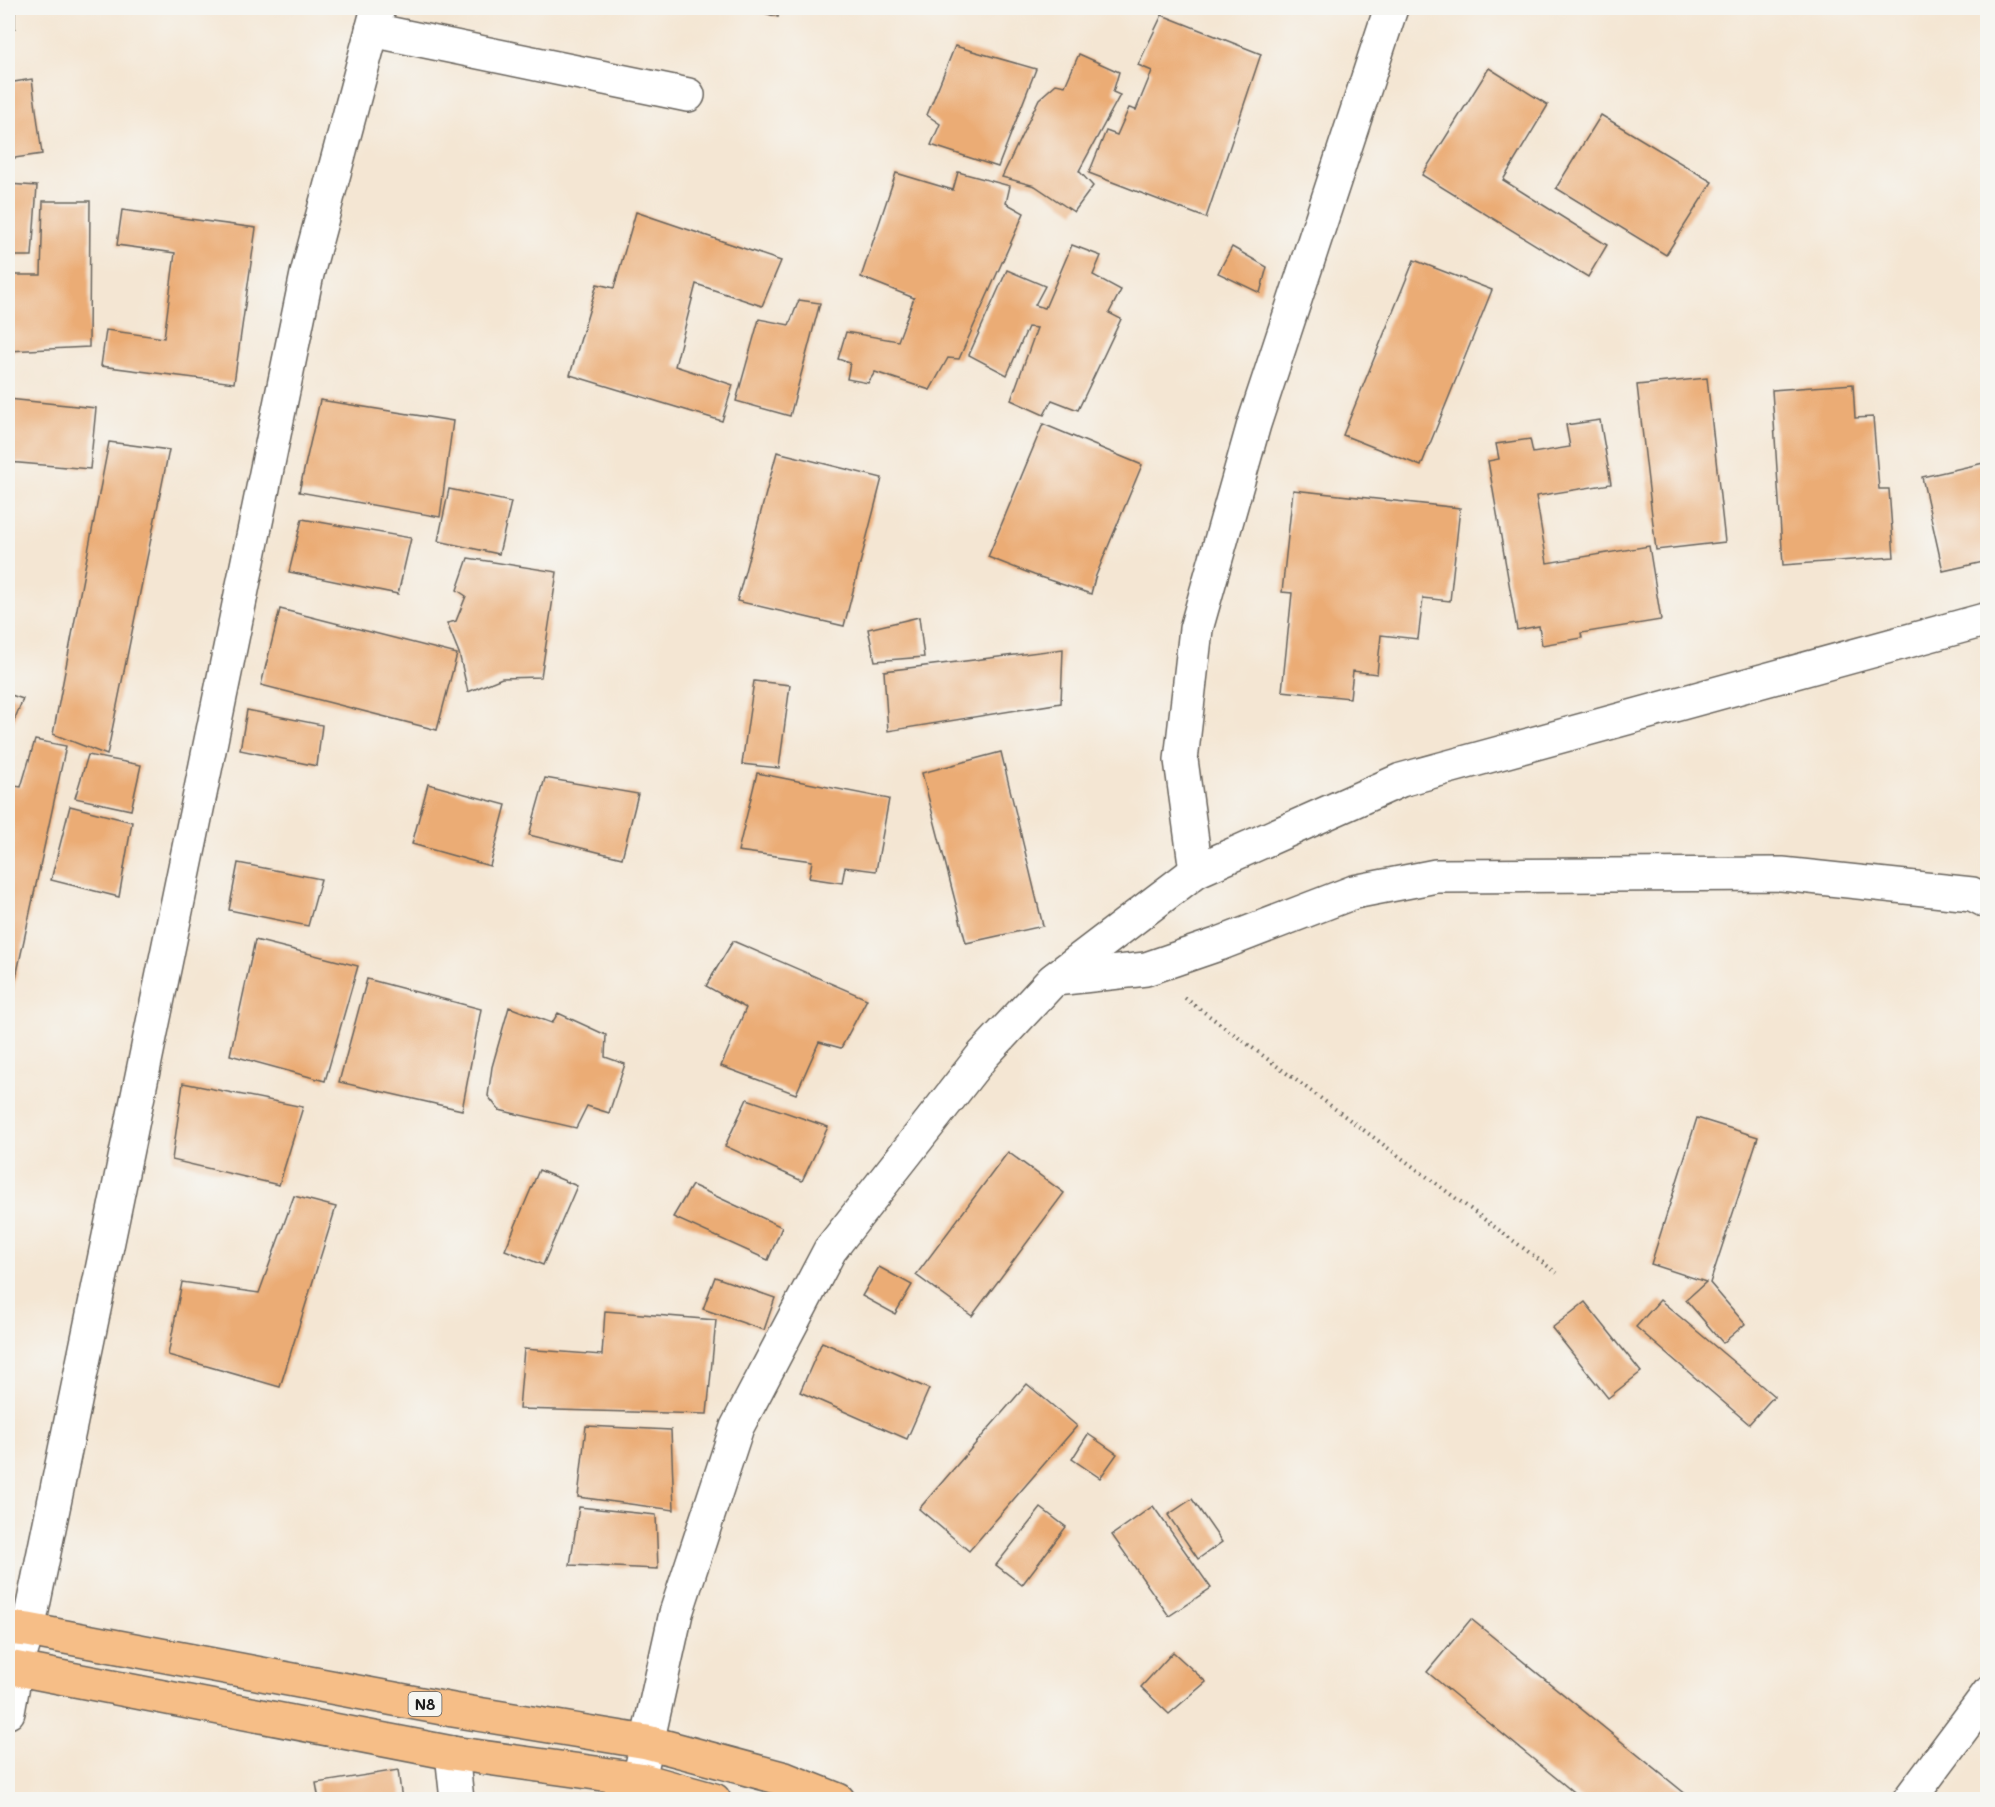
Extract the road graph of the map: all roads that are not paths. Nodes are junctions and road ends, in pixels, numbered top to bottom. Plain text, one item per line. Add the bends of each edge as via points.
1 (1391, 8) edge
2 (375, 19) edge
3 (688, 94) dead end
4 (1988, 619) edge
5 (1197, 872) junction
6 (1988, 902) edge
7 (1053, 980) junction
8 (18, 1629) edge
9 (12, 1668) edge
10 (1988, 1694) edge
11 (8, 1712) edge
12 (647, 1742) junction
13 (452, 1754) junction
14 (639, 1779) junction
15 (458, 1800) edge
16 (714, 1800) edge
17 (838, 1800) edge
18 (1909, 1800) edge

1 - 5 street via 1254,424 1196,629 1181,760
2 - 3 street
2 - 8 street via 307,274
4 - 5 street via 1401,780
5 - 7 street
6 - 7 street via 1972,894 1782,874 1436,876 1354,892 1146,969
7 - 12 street via 983,1055 830,1250 737,1427 676,1613
8 - 9 street
8 - 12 highway, N8
9 - 11 street
9 - 13 highway
10 - 18 street
12 - 14 street
12 - 17 highway, N8 via 785,1779
13 - 14 highway
13 - 15 street
14 - 16 highway

